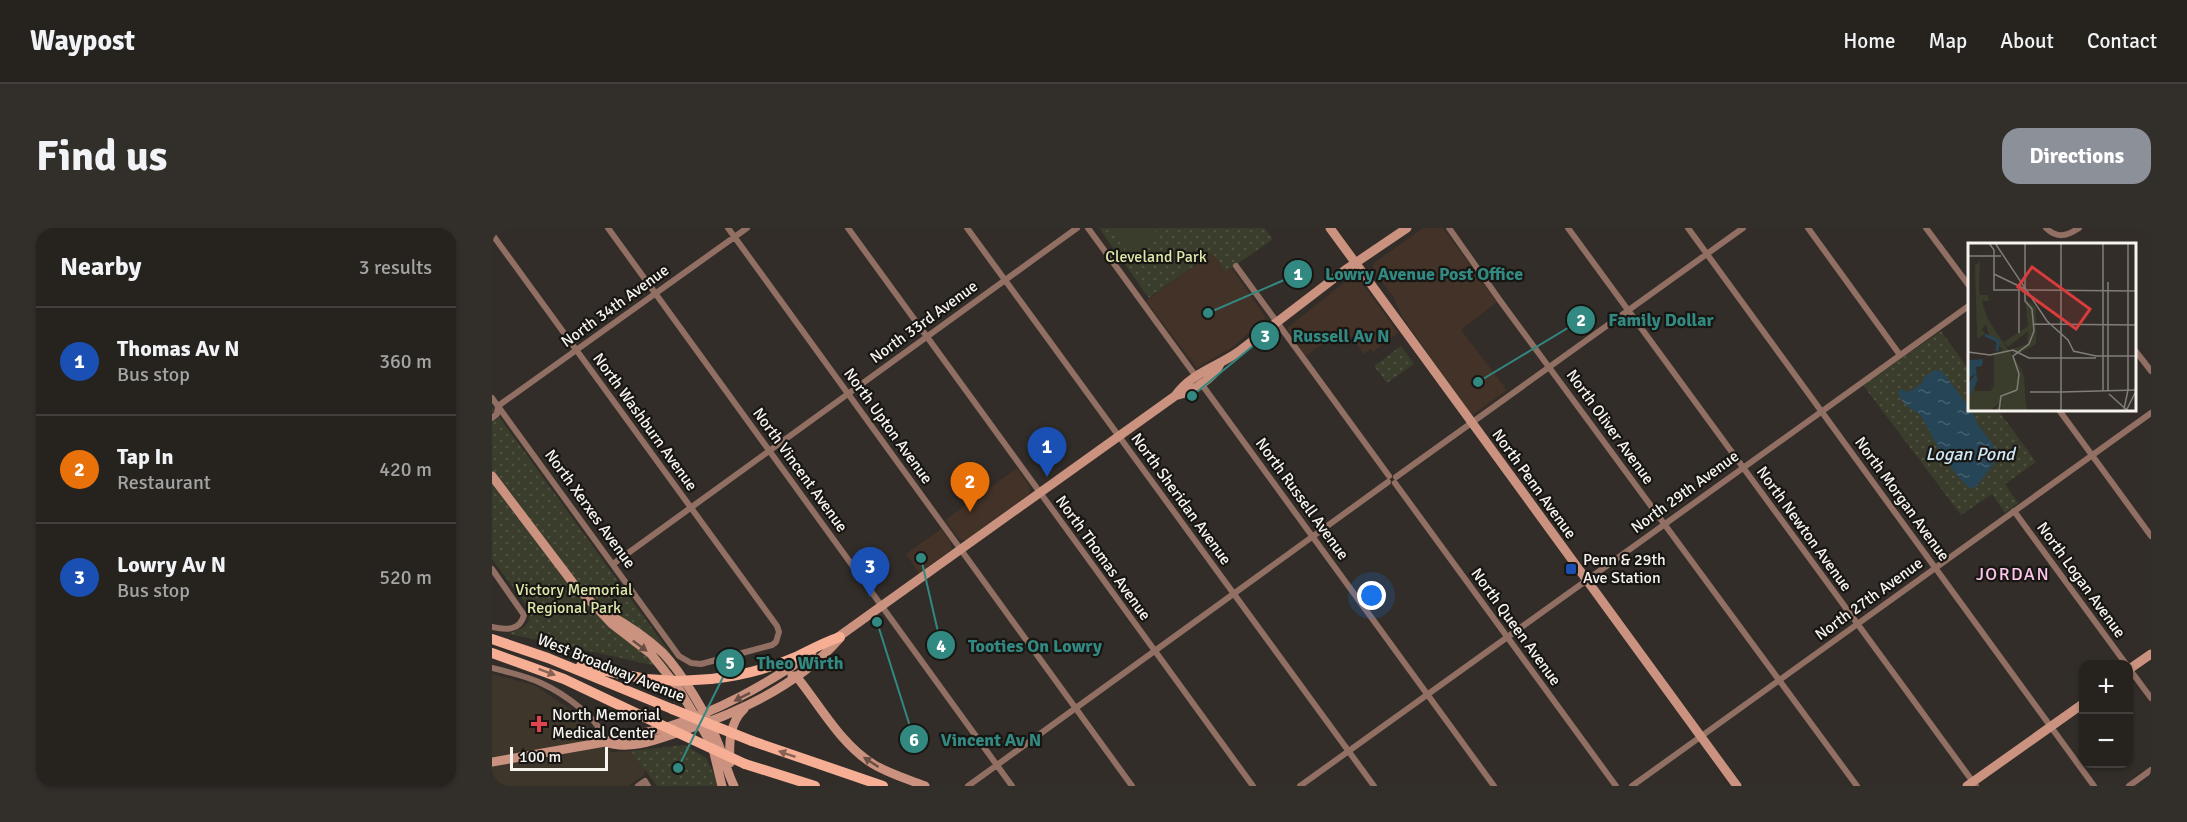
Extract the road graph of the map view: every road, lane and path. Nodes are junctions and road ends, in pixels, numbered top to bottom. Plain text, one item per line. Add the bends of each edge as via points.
1 (608, 228) edge
2 (728, 228) edge
3 (747, 228) edge
4 (848, 228) edge
5 (968, 228) edge
6 (1077, 228) edge
7 (1088, 228) edge
8 (1330, 228) edge
9 (1407, 228) edge
10 (1449, 228) edge
11 (1568, 228) edge
12 (1688, 228) edge
13 (1743, 228) edge
14 (1808, 228) edge
15 (1926, 228) edge
16 (2046, 228) edge
17 (2079, 228) edge
18 (492, 234) edge
19 (735, 237) junction
20 (1707, 254) junction
21 (1356, 263) junction
22 (1236, 266) dead end
23 (1005, 280) junction
24 (1968, 284) edge
25 (656, 293) junction
26 (1968, 306) edge
27 (1628, 310) junction
28 (1277, 322) junction
29 (927, 337) junction
30 (576, 350) junction
31 (2136, 352) edge
32 (1900, 355) junction
33 (1549, 366) junction
34 (2151, 372) edge
35 (1198, 380) junction
36 (848, 394) junction
37 (492, 398) edge
38 (495, 405) edge
39 (1821, 411) junction
40 (2060, 411) edge
41 (2151, 413) edge
42 (492, 418) edge
43 (1470, 422) junction
44 (1119, 436) junction
45 (769, 451) junction
46 (2092, 456) junction
47 (1742, 467) junction
48 (492, 476) edge
49 (1392, 480) junction
50 (1040, 493) junction
51 (690, 508) junction
52 (2014, 512) junction
53 (1664, 523) junction
54 (2151, 536) edge
55 (1313, 537) junction
56 (962, 550) junction
57 (613, 564) junction
58 (1935, 568) junction
59 (492, 569) edge
60 (1586, 579) junction
61 (1234, 594) junction
62 (883, 606) junction
63 (1857, 624) junction
64 (777, 626) joint
65 (492, 627) edge
66 (840, 637) junction
67 (1507, 637) junction
68 (495, 640) edge
69 (523, 649) junction
70 (1155, 651) junction
71 (492, 653) edge
72 (2151, 654) edge
73 (2122, 660) edge
74 (2133, 665) edge
75 (492, 668) edge
76 (780, 675) junction
77 (2133, 675) edge
78 (796, 676) junction
79 (1779, 680) junction
80 (1427, 694) junction
81 (2151, 698) edge
82 (748, 706) junction
83 (2079, 706) edge
84 (1076, 708) junction
85 (702, 719) junction
86 (2051, 726) junction
87 (1700, 736) junction
88 (605, 742) junction
89 (1348, 751) junction
90 (492, 762) edge
91 (997, 765) junction
92 (749, 766) junction
93 (2151, 770) edge
94 (646, 784) edge
95 (1972, 785) edge
96 (638, 786) edge
97 (722, 786) edge
98 (734, 786) edge
99 (782, 786) edge
100 (815, 786) edge
101 (883, 786) edge
102 (924, 786) edge
103 (968, 786) edge
104 (1012, 786) edge
105 (1132, 786) edge
106 (1253, 786) edge
107 (1300, 786) edge
108 (1374, 786) edge
109 (1494, 786) edge
110 (1616, 786) edge
111 (1632, 786) edge
112 (1737, 786) edge
113 (1857, 786) edge
114 (2094, 786) edge
115 (2129, 786) edge

1 - 25 street, North Vincent Avenue
2 - 19 street, North Upton Avenue
3 - 19 street, North 34th Avenue
4 - 29 street, North Thomas Avenue
5 - 23 street, North Sheridan Avenue
6 - 23 street, North 33rd Avenue
7 - 35 street, North Russell Avenue
8 - 21 main road, North Penn Avenue
9 - 21 main road
10 - 33 street, North Oliver Avenue
11 - 27 street, North Newton Avenue
12 - 20 street, North Morgan Avenue
13 - 20 street
14 - 32 street
15 - 24 street
16 - 17 street via 2058,236
18 - 30 street, North Washburn Avenue
19 - 25 street, North 34th Avenue
19 - 36 street, North Upton Avenue
20 - 27 street
20 - 39 street, North Morgan Avenue
21 - 28 main road
21 - 43 main road, North Penn Avenue
22 - 28 street, North Queen Avenue
23 - 29 street, North 33rd Avenue
23 - 44 street, North Sheridan Avenue
25 - 30 street, North 34th Avenue
25 - 45 street, North Vincent Avenue
26 - 32 street, North 29th Avenue
27 - 33 street
27 - 47 street, North Newton Avenue
28 - 35 main road via 1220,364 1216,372
28 - 49 street, North Queen Avenue
29 - 36 street, North 33rd Avenue
29 - 50 street, North Thomas Avenue
30 - 38 street, North 34th Avenue
30 - 51 street, North Washburn Avenue
31 - 34 street
32 - 39 street, North 29th Avenue
33 - 43 street
33 - 53 street, North Oliver Avenue
35 - 44 main road via 1186,393 1175,396
35 - 55 street, North Russell Avenue
36 - 45 street, North 33rd Avenue
36 - 56 street, North Upton Avenue
37 - 38 street, North Xerxes Avenue
38 - 42 street, North 34th Avenue via 497,414
38 - 57 street, North Xerxes Avenue
39 - 47 street, North 29th Avenue
39 - 58 street, North Morgan Avenue
40 - 46 street
41 - 46 street, North 27th Avenue
43 - 49 street
43 - 60 main road, North Penn Avenue
44 - 50 main road
44 - 61 street, North Sheridan Avenue
45 - 51 street, North 33rd Avenue
45 - 62 street, North Vincent Avenue
46 - 52 street, North 27th Avenue
46 - 54 street
47 - 53 street, North 29th Avenue
47 - 63 street, North Newton Avenue
48 - 85 main road via 565,574 612,624 651,654
49 - 55 street
49 - 67 street, North Queen Avenue
50 - 56 main road
50 - 70 street, North Thomas Avenue
51 - 57 street, North 33rd Avenue
51 - 64 street, North Washburn Avenue
52 - 58 street, North 27th Avenue
52 - 73 street, North Logan Avenue
53 - 60 street, North 29th Avenue
53 - 79 street, North Oliver Avenue
55 - 61 street
55 - 80 street, North Russell Avenue
56 - 62 main road
56 - 84 street, North Upton Avenue
57 - 64 street, North Xerxes Avenue via 679,656 691,663 701,664 772,645 779,638
58 - 63 street, North 27th Avenue
58 - 86 street, North Morgan Avenue
59 - 65 street via 524,615 518,626
60 - 67 street, North 29th Avenue
60 - 87 main road, North Penn Avenue
61 - 70 street
61 - 89 street, North Sheridan Avenue
62 - 66 main road
62 - 91 street, North Vincent Avenue
63 - 79 street, North 27th Avenue
63 - 95 street, North Newton Avenue
66 - 69 main road, bridge via 777,664 734,676 678,681 581,666
66 - 76 main road
66 - 78 main road
67 - 80 street, North 29th Avenue
67 - 110 street, North Queen Avenue
68 - 69 main road, West Broadway Avenue
101 -> 69 main road, West Broadway Avenue, bridge via 752,741
70 - 84 street
70 - 106 street, North Thomas Avenue
71 -> 92 main road, West Broadway Avenue, bridge via 564,679
72 - 74 main road
75 - 88 street via 543,684 562,696 597,725
76 - 78 main road
76 -> 85 main road
77 - 81 street, North Logan Avenue
78 - 82 main road
102 -> 78 main road via 884,770 858,753
79 - 87 street, North 27th Avenue
79 - 113 street, North Oliver Avenue
80 - 89 street, North 29th Avenue
80 - 109 street, North Russell Avenue
82 - 85 main road
82 - 98 main road via 732,728 729,750
83 - 86 main road
84 - 91 street
84 - 105 street, North Upton Avenue
85 - 88 main road via 640,744 615,746
85 - 97 main road
85 - 98 main road via 718,743
86 - 95 main road
86 - 114 street, North Morgan Avenue
87 - 111 street, North 27th Avenue
87 - 112 main road, North Penn Avenue
88 - 90 main road
89 - 107 street, North 29th Avenue
89 - 108 street, North Sheridan Avenue
91 - 103 street
91 - 104 street, North Vincent Avenue
92 - 99 main road
92 - 100 main road, West Broadway Avenue
93 - 115 street
94 - 96 street

